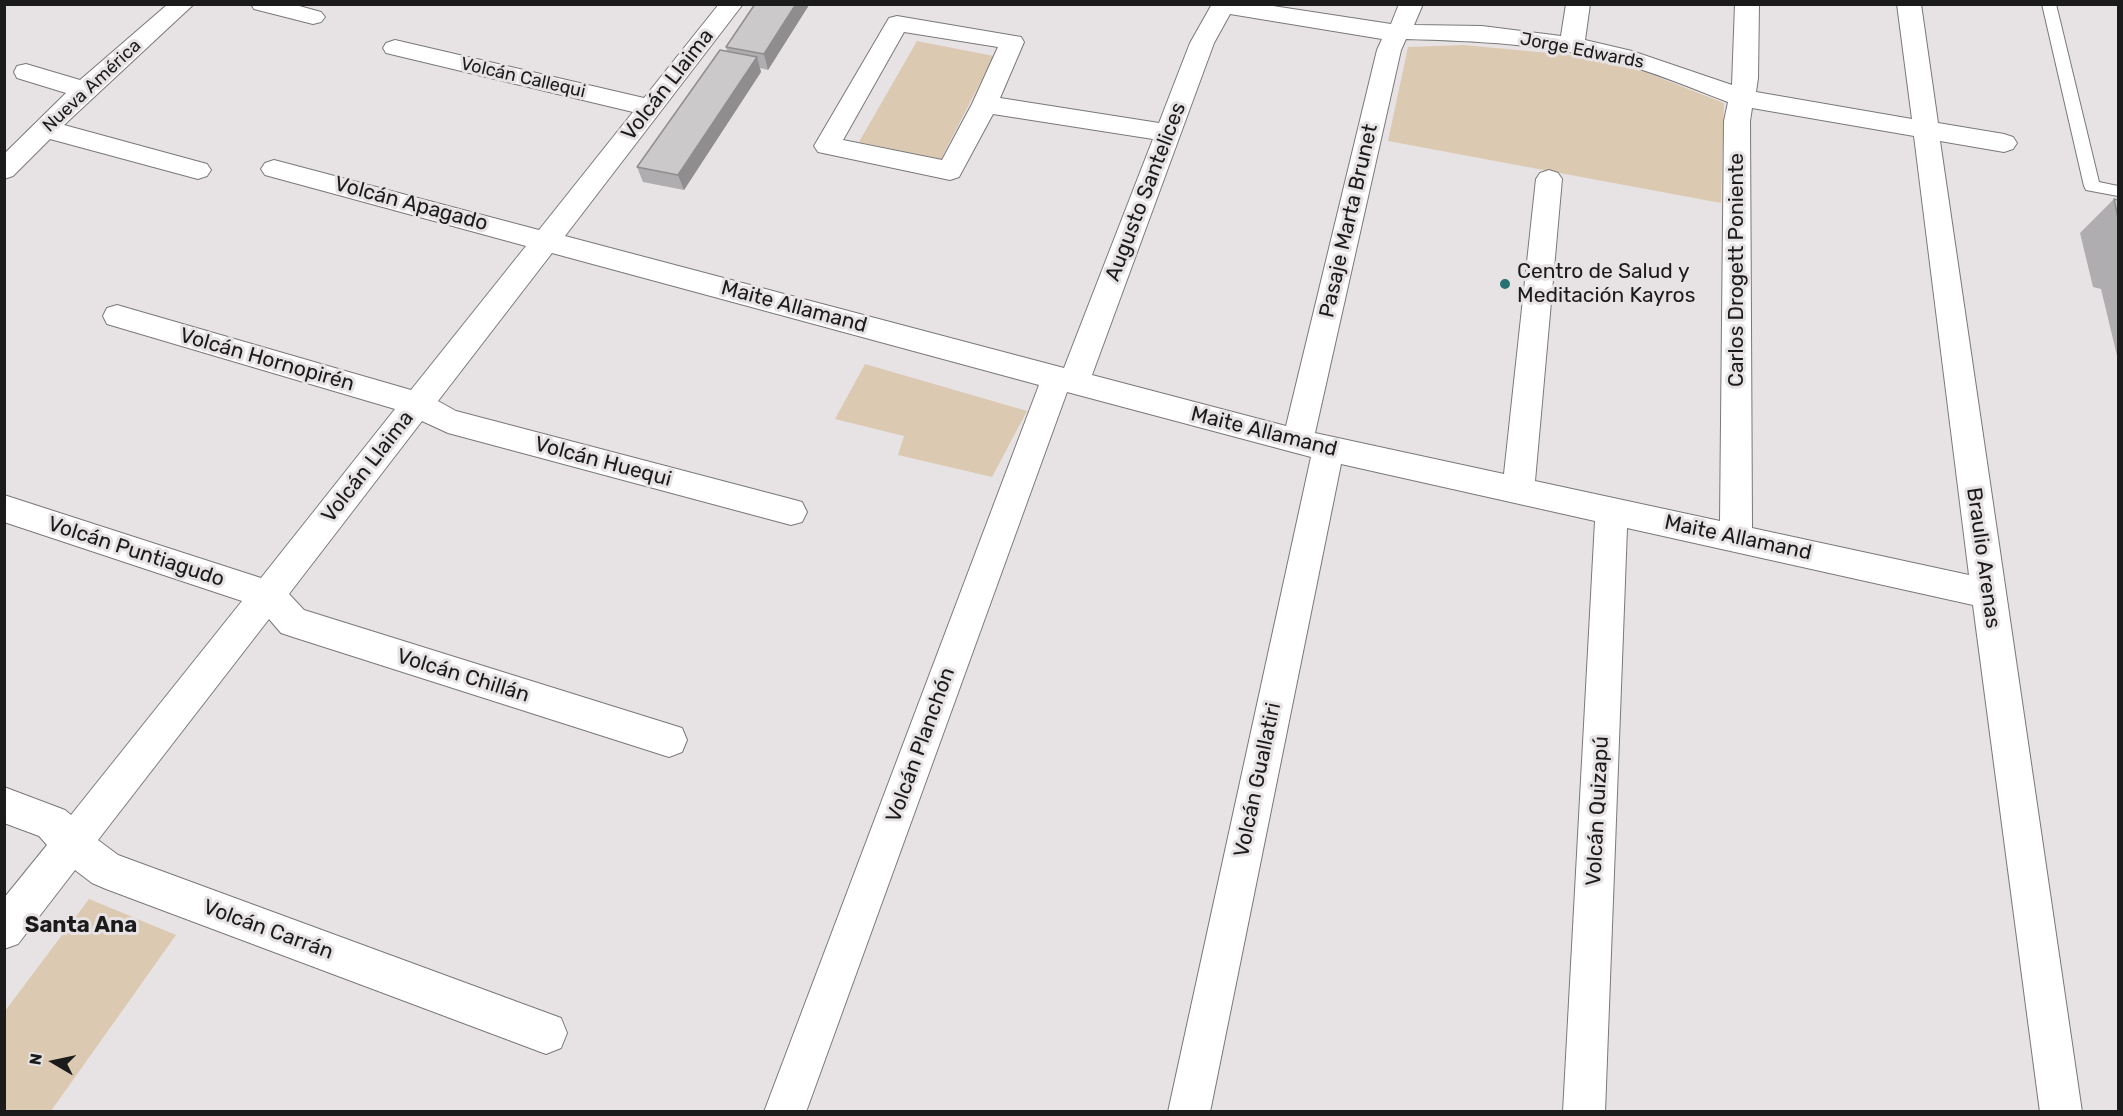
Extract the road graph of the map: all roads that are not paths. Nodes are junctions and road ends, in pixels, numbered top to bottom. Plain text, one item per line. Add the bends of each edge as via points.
1 (183, 4) edge
2 (262, 4) edge
3 (732, 4) edge
4 (1411, 4) edge
5 (1578, 4) edge
6 (1747, 4) edge
7 (1909, 4) edge
8 (2049, 4) edge
9 (1224, 5) edge
10 (313, 17) dead end
11 (1396, 33) junction
12 (1572, 45) junction
13 (395, 48) dead end
14 (26, 72) dead end
15 (84, 90) junction
16 (1741, 97) junction
17 (985, 104) junction
18 (650, 108) junction
19 (45, 129) junction
20 (1925, 130) junction
21 (1168, 133) junction
22 (2004, 143) dead end
23 (274, 169) dead end
24 (4, 170) edge
25 (198, 170) dead end
26 (1549, 179) dead end
27 (2118, 191) edge
28 (547, 240) junction
29 (117, 316) dead end
30 (1065, 380) junction
31 (418, 404) junction
32 (1313, 445) junction
33 (1518, 490) junction
34 (4, 508) edge
35 (1612, 511) junction
36 (791, 512) dead end
37 (1736, 537) junction
38 (1988, 594) junction
39 (268, 595) junction
40 (669, 740) dead end
41 (4, 805) edge
42 (73, 844) junction
43 (4, 930) edge
44 (546, 1033) dead end
45 (785, 1112) edge
46 (1189, 1112) edge
47 (1584, 1112) edge
48 (2061, 1112) edge

1 - 15 street, Nueva América
2 - 10 street
3 - 18 street, Volcán Llaima
4 - 11 street, Pasaje Marta Brunet
5 - 12 street
6 - 16 street, Carlos Drogett Poniente via 1746,78
7 - 20 street, Braulio Arenas
8 - 27 lane via 2092,186
9 - 11 street, Jorge Edwards
9 - 21 street, Augusto Santelices via 1203,43
11 - 12 street, Jorge Edwards via 1482,34
11 - 32 street, Pasaje Marta Brunet via 1389,50
12 - 16 street, Jorge Edwards via 1623,56
13 - 18 street, Volcán Callequi
14 - 15 street
15 - 19 street, Nueva América
16 - 20 street, Jorge Edwards
16 - 37 street, Carlos Drogett Poniente via 1737,121
17 - 17 street via 1012,42 897,23 827,146 950,171
17 - 21 street
18 - 28 street, Volcán Llaima
19 - 24 street, Nueva América
19 - 25 street
20 - 22 street, Jorge Edwards
20 - 38 street, Braulio Arenas
21 - 30 street, Augusto Santelices
23 - 28 street, Volcán Apagado
26 - 33 street
28 - 30 street, Maite Allamand
28 - 31 street, Volcán Llaima
29 - 31 street, Volcán Hornopirén
30 - 32 street, Maite Allamand
30 - 45 street, Volcán Planchón
31 - 36 street, Volcán Huequi via 448,421
31 - 39 street, Volcán Llaima
32 - 33 street, Maite Allamand
32 - 46 street, Volcán Guallatiri
33 - 35 street, Maite Allamand
34 - 39 street, Volcán Puntiagudo
35 - 37 street, Maite Allamand
35 - 47 street, Volcán Quizapú
37 - 38 street, Maite Allamand
38 - 48 street, Braulio Arenas
39 - 40 street, Volcán Chillán via 292,622
39 - 42 street, Volcán Llaima
41 - 42 street, Volcán Carrán via 52,822
42 - 43 street, Volcán Llaima
42 - 44 street, Volcán Carrán via 106,870

